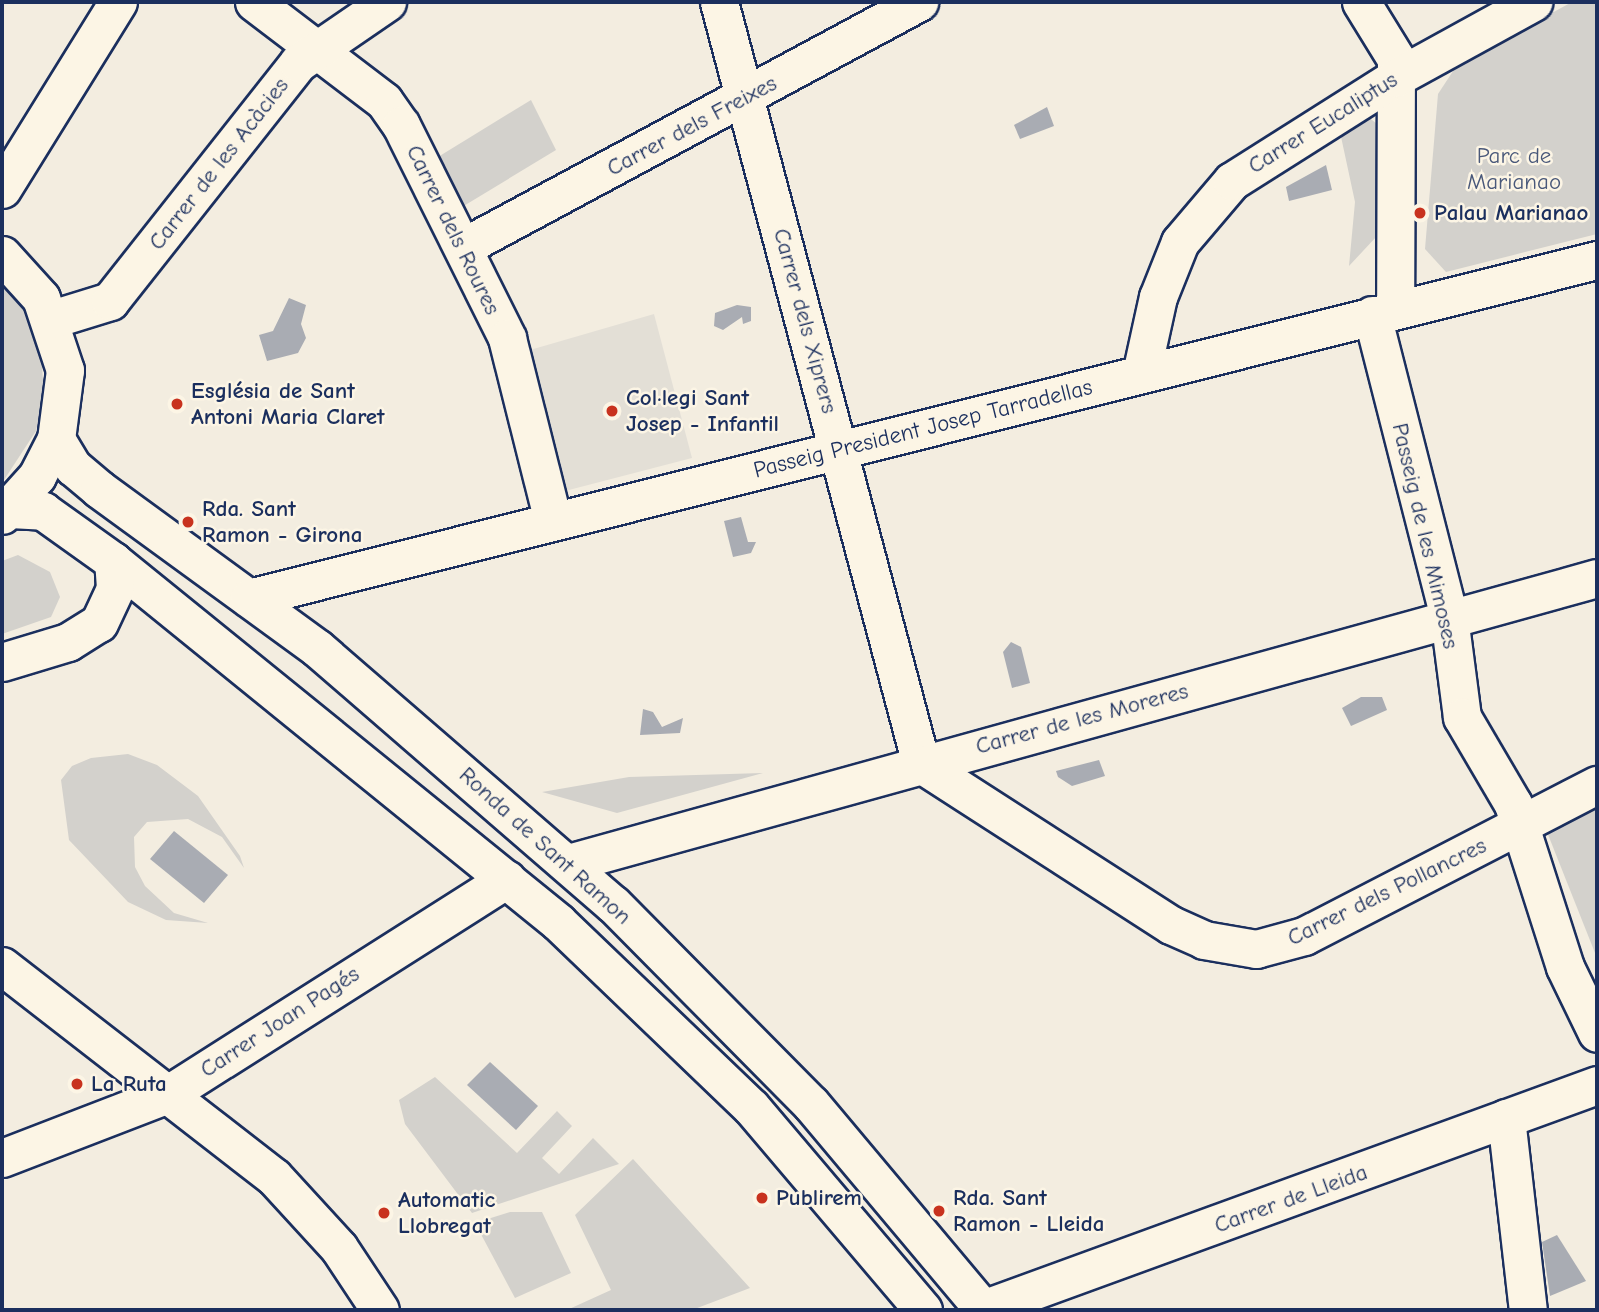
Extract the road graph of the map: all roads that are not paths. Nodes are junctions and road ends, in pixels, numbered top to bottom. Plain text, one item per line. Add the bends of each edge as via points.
1 (118, 2) edge
2 (254, 2) edge
3 (387, 2) edge
4 (719, 2) edge
5 (919, 2) edge
6 (1361, 2) edge
7 (1533, 2) edge
8 (314, 46) junction
9 (1395, 78) junction
10 (744, 100) junction
11 (2, 189) edge
12 (463, 247) junction
13 (2, 255) edge
14 (1597, 260) edge
15 (1383, 312) junction
16 (52, 320) junction
17 (1141, 374) junction
18 (56, 439) junction
19 (841, 449) junction
20 (6, 512) edge
21 (553, 521) junction
22 (113, 561) junction
23 (1597, 578) edge
24 (249, 598) junction
25 (1449, 617) junction
26 (2, 662) edge
27 (921, 764) junction
28 (1597, 785) edge
29 (1516, 830) junction
30 (568, 863) junction
31 (508, 879) junction
32 (2, 966) edge
33 (1597, 1033) edge
34 (1597, 1085) edge
35 (168, 1094) junction
36 (1506, 1118) junction
37 (2, 1158) edge
38 (380, 1310) edge
39 (923, 1310) edge
40 (983, 1310) edge
41 (1528, 1310) edge

1 - 11 street
2 - 8 street, Carrer dels Roures
3 - 8 street, Carrer de les Acàcies
4 - 10 street, Carrer dels Xiprers
5 - 10 street, Carrer dels Freixes
6 - 9 street, Passeig de les Mimoses via 1396,59
7 - 9 street, Carrer Eucaliptus
8 - 12 street, Carrer dels Roures via 392,112
8 - 16 street, Carrer de les Acàcies via 110,302
9 - 15 street, Passeig de les Mimoses
9 - 17 street, Carrer Eucaliptus via 1269,153 1202,210 1166,273
10 - 12 street, Carrer dels Freixes
10 - 19 street, Carrer dels Xiprers
12 - 21 street, Carrer dels Roures via 507,338
13 - 16 street via 28,279
14 - 15 street, Passeig President Josep Tarradellas
15 - 17 street, Passeig President Josep Tarradellas
15 - 25 street, Passeig de les Mimoses
16 - 18 street via 65,370
17 - 19 street, Passeig President Josep Tarradellas
18 - 20 street
18 - 24 street, Ronda de Sant Ramon via 73,467 99,489
19 - 21 street, Passeig President Josep Tarradellas
19 - 27 street, Carrer dels Xiprers
20 - 22 street, Ronda de Sant Ramon via 43,511
21 - 24 street, Passeig President Josep Tarradellas
22 - 26 street via 115,588 99,623 68,642
22 - 31 street, Ronda de Sant Ramon
23 - 25 street, Carrer de les Moreres
24 - 30 street, Ronda de Sant Ramon
25 - 27 street, Carrer de les Moreres
25 - 29 street, Passeig de les Mimoses via 1462,717 1499,774
27 - 29 street, Carrer dels Pollancres via 1171,925 1229,947 1256,949 1304,936
27 - 30 street, Carrer de les Moreres
28 - 29 street, Carrer dels Pollancres
29 - 33 street, Passeig de les Mimoses via 1565,967
30 - 40 street, Ronda de Sant Ramon via 811,1104
31 - 35 street, Carrer Joan Pagés
31 - 39 street, Ronda de Sant Ramon via 703,1055 842,1208
32 - 35 street
34 - 36 street, Carrer de Lleida
35 - 37 street, Carrer Joan Pagés
35 - 38 street via 274,1177 339,1248
36 - 40 street, Carrer de Lleida
36 - 41 street

